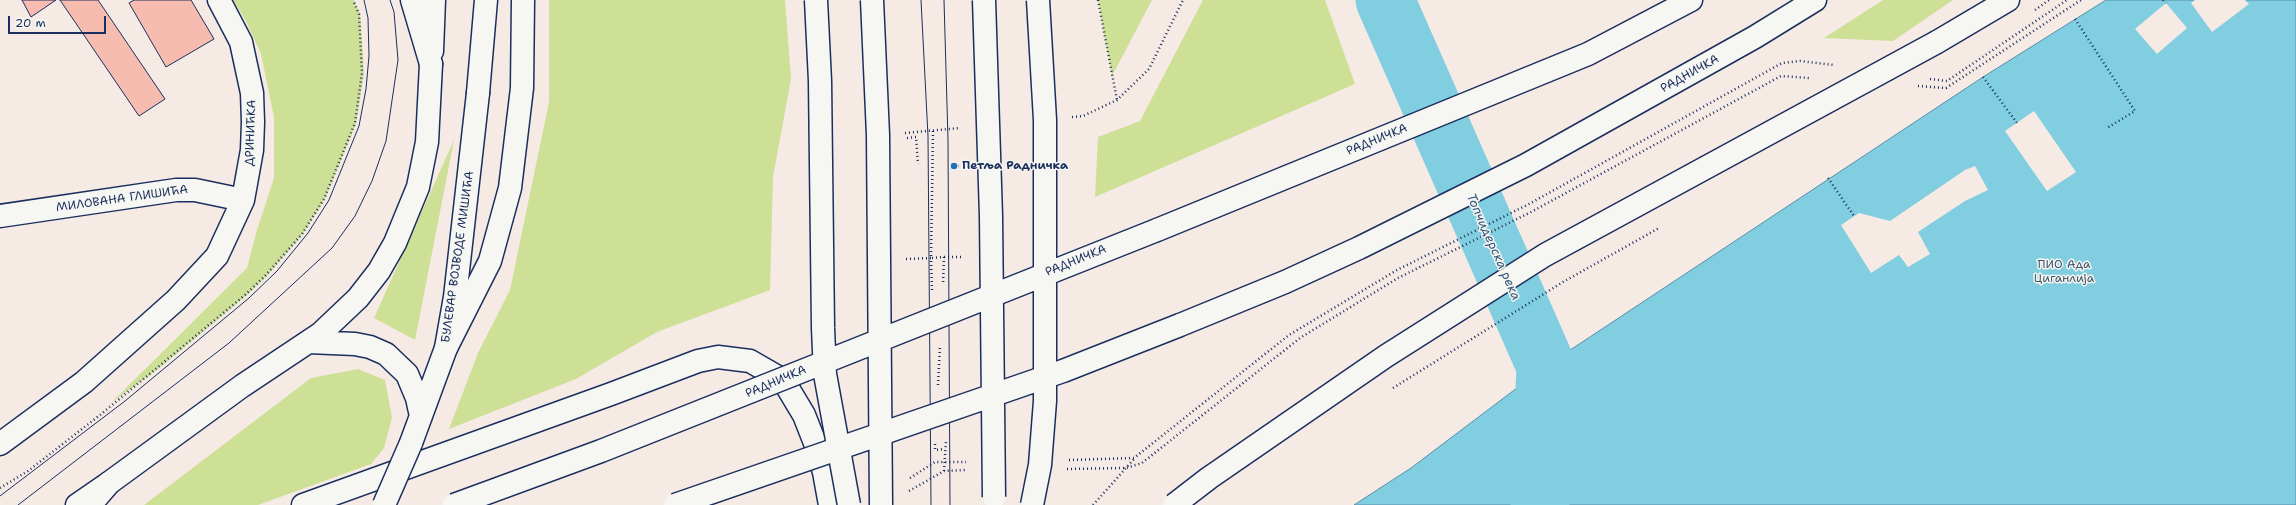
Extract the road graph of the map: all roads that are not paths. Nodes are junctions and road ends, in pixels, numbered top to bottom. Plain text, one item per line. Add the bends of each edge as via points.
1 (219, 0) edge
2 (412, 0) edge
3 (434, 0) edge
4 (486, 0) edge
5 (523, 0) edge
6 (816, 0) edge
7 (872, 0) edge
8 (984, 0) edge
9 (1038, 0) edge
10 (1691, 0) edge
11 (1815, 0) edge
12 (2008, 0) edge
13 (431, 64) junction
14 (243, 200) junction
15 (0, 216) edge
16 (308, 342) junction
17 (446, 348) junction
18 (421, 416) junction
19 (0, 444) edge
20 (109, 483) junction
21 (77, 505) edge
22 (89, 505) edge
23 (303, 505) edge
24 (384, 505) edge
25 (454, 505) edge
26 (675, 505) edge
27 (830, 505) edge
28 (849, 505) edge
29 (881, 505) edge
30 (994, 505) edge
31 (1032, 505) edge
32 (1174, 505) edge

1 - 14 main road, ДРИНИЋКА via 241,42 252,93 252,150
2 - 13 main road
3 - 13 main road
4 - 17 main road, БУЛЕВАР ВОЈВОДЕ МИШИЋА via 455,297
5 - 17 main road via 522,88 510,188 490,261
6 - 28 main road, bridge via 826,374
7 - 29 main road, bridge via 878,135
8 - 30 main road, bridge via 991,208
9 - 31 main road, bridge via 1045,120 1045,401 1040,465
10 - 25 main road, РАДНИЧКА, bridge via 1588,54 1480,99 601,451
11 - 26 main road, РАДНИЧКА, bridge via 1755,37 1526,166 1285,282 1056,374
12 - 32 main road, bridge via 1937,42 1539,259 1386,356
13 - 16 main road via 426,149 418,187 407,218 379,271 358,298
14 - 15 main road, МИЛОВАНА ГЛИШИЋА via 203,191 176,190
14 - 19 main road via 217,256 196,280 84,382
16 - 18 main road via 356,344 386,354 407,374
16 - 20 main road via 242,386
17 - 18 main road, БУЛЕВАР ВОЈВОДЕ МИШИЋА
18 - 24 main road, БУЛЕВАР ВОЈВОДЕ МИШИЋА, bridge
20 - 21 main road
20 - 22 main road
23 - 27 main road via 698,361 718,357 750,361 783,380 804,415 815,443

